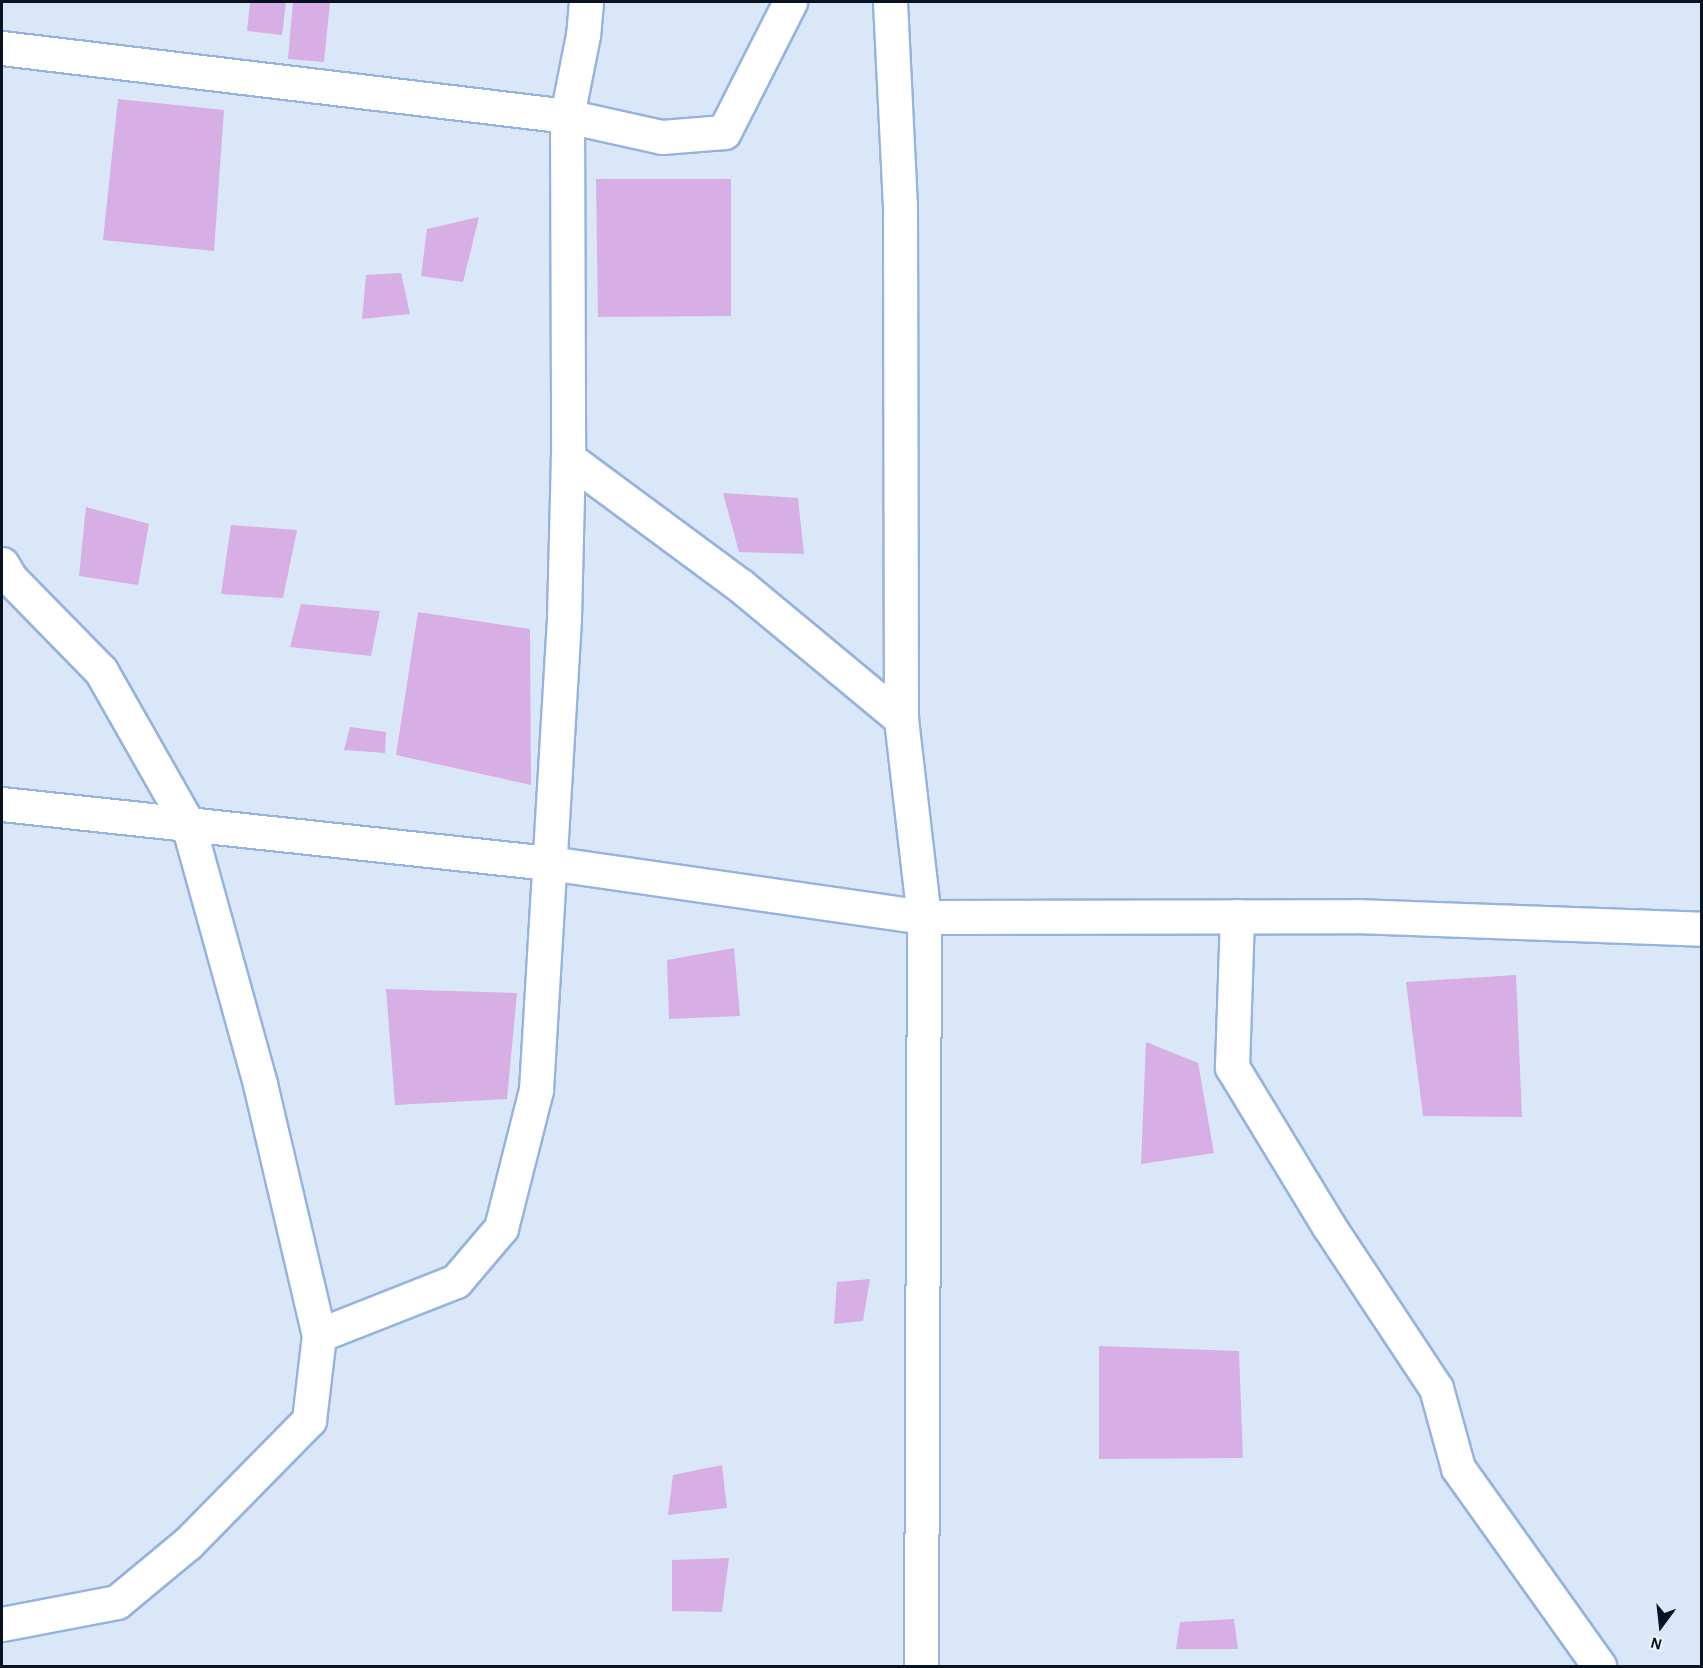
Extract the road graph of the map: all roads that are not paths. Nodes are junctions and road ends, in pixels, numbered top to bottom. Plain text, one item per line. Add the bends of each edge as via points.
1 (586, 2) edge
2 (790, 2) edge
3 (890, 2) edge
4 (2, 48) edge
5 (567, 116) junction
6 (568, 458) junction
7 (2, 564) edge
8 (901, 719) junction
9 (2, 804) edge
10 (188, 824) junction
11 (549, 862) junction
12 (924, 916) junction
13 (1237, 916) junction
14 (1701, 929) edge
15 (319, 1335) junction
16 (2, 1624) edge
17 (921, 1666) edge
18 (1599, 1666) edge

1 - 5 street
2 - 5 street via 724,132 662,138
3 - 8 street via 900,204
4 - 5 street
5 - 6 street
6 - 8 street via 741,586
6 - 11 street via 564,618
7 - 10 street via 10,578 101,671
8 - 12 street
9 - 10 street
10 - 11 street
10 - 15 street via 260,1084
11 - 12 street
11 - 15 street via 536,1090 501,1228 456,1281
12 - 13 street
12 - 17 street
13 - 14 street via 1567,921
13 - 18 street via 1232,1067 1328,1225 1436,1388 1458,1468
15 - 16 street via 309,1420 188,1543 117,1602

